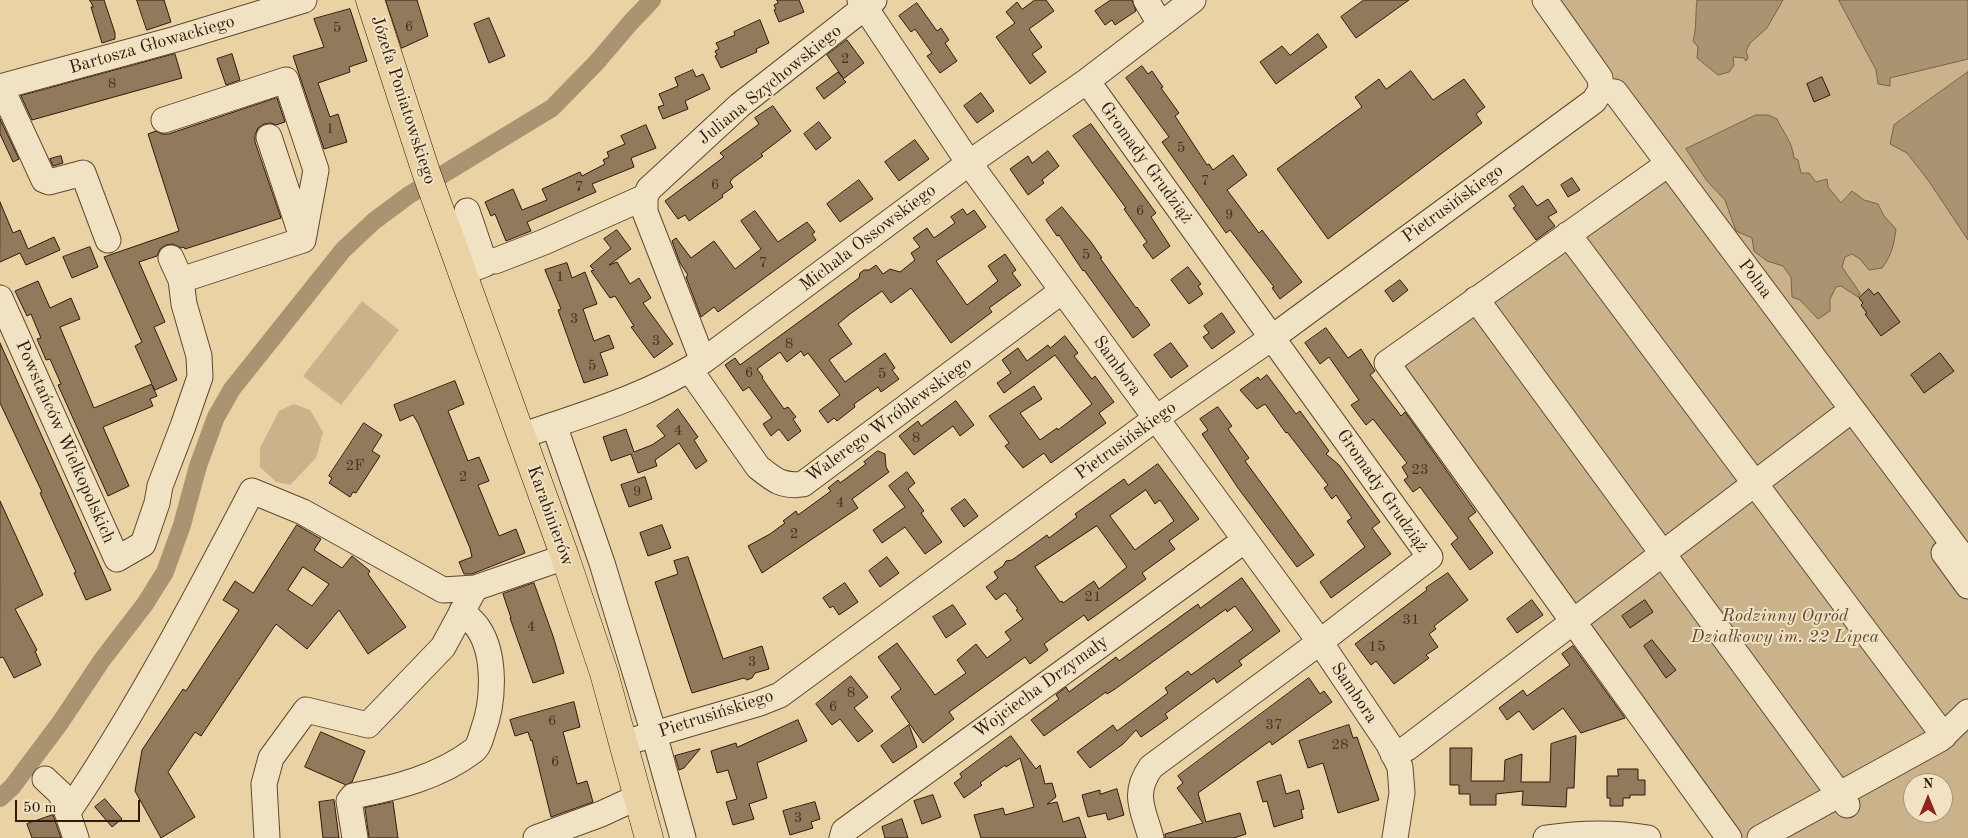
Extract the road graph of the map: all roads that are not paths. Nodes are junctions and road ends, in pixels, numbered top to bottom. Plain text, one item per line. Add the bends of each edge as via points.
1 (304, 0) edge
2 (370, 0) edge
3 (1146, 0) edge
4 (1192, 0) edge
5 (1544, 0) edge
6 (866, 3) edge
7 (1160, 24) junction
8 (1087, 81) junction
9 (0, 87) edge
10 (1601, 90) junction
11 (164, 120) dead end
12 (268, 137) dead end
13 (970, 163) junction
14 (1665, 166) junction
15 (645, 197) junction
16 (435, 199) joint
17 (467, 211) dead end
18 (1568, 234) junction
19 (108, 240) dead end
20 (303, 240) junction
21 (171, 258) dead end
22 (481, 266) junction
23 (181, 280) junction
24 (1062, 291) junction
25 (0, 298) edge
26 (1476, 299) junction
27 (1273, 337) junction
28 (696, 366) junction
29 (1840, 418) dead end
30 (1156, 419) junction
31 (554, 425) junction
32 (521, 436) junction
33 (1755, 484) junction
34 (1245, 540) junction
35 (1663, 554) junction
36 (565, 557) junction
37 (1968, 564) edge
38 (1968, 586) edge
39 (475, 588) junction
40 (462, 611) junction
41 (1568, 626) junction
42 (1320, 642) junction
43 (1968, 712) edge
44 (1968, 730) edge
45 (654, 734) junction
46 (1944, 736) junction
47 (624, 743) junction
48 (1393, 754) junction
49 (45, 779) dead end
50 (638, 796) junction
51 (1843, 800) junction
52 (68, 812) junction
53 (76, 838) edge
54 (268, 838) edge
55 (355, 838) edge
56 (536, 838) edge
57 (649, 838) edge
58 (683, 838) edge
59 (842, 838) edge
60 (1151, 838) edge
61 (1396, 838) edge
62 (1546, 838) edge
63 (1648, 838) edge
64 (1729, 838) edge
65 (1760, 838) edge
66 (1790, 838) edge

1 - 9 street, Bartosza Głowackiego
2 - 16 main road, Józefa Poniatowskiego
3 - 7 street
4 - 7 street, Michała Ossowskiego
5 - 10 street via 1595,70
6 - 13 street, Sambora
6 - 15 street, Juliana Szychowskiego via 740,105 649,189
7 - 8 street, Michała Ossowskiego
8 - 13 street, Michała Ossowskiego
8 - 27 street, Gromady Grudziąż
9 - 19 street via 44,180 49,182 83,173
10 - 14 street, Polna via 1615,92
10 - 27 street, Pietrusińskiego via 1594,101
11 - 20 street via 286,80 316,170
12 - 20 street
13 - 24 street, Sambora
13 - 28 street, Michała Ossowskiego
14 - 18 street
14 - 37 street, Polna
14 - 38 street
15 - 22 street
15 - 28 street via 645,212
16 - 22 main road, Karabinierów
17 - 22 street
18 - 26 street
18 - 33 street
20 - 23 street
21 - 23 street
22 - 32 main road, Karabinierów
23 - 25 street, Powstańców Wielkopolskich via 184,304 199,356 200,377 160,486 143,544 117,559
24 - 28 street, Walerego Wróblewskiego via 803,484 789,486 758,467
24 - 30 street, Sambora
26 - 35 street
26 - 41 street via 1387,363
27 - 30 street, Pietrusińskiego
27 - 42 street, Gromady Grudziąż via 1430,557
28 - 31 street, Michała Ossowskiego via 634,396
29 - 33 street
30 - 34 street, Sambora
30 - 45 street, Pietrusińskiego via 780,695 760,704
31 - 32 street, Michała Ossowskiego
31 - 45 street via 602,563
32 - 36 main road, Karabinierów
33 - 35 street
33 - 46 street
34 - 42 street, Sambora
34 - 59 street, Wojciecha Drzymały via 844,831
35 - 41 street
35 - 51 street
36 - 39 street
36 - 47 main road, Karabinierów
39 - 40 street
39 - 52 street via 443,590 303,512 252,491 201,589 100,764
40 - 54 street via 443,647 368,725 306,710 271,758 264,784
40 - 55 street via 479,628 493,680 488,717 476,750 418,780 353,796 349,801
41 - 48 street via 1407,748
41 - 64 street
42 - 48 street, Sambora
42 - 60 street, Gromady Grudziąż via 1151,767 1142,779 1139,795
43 - 46 street
44 - 51 street via 1956,741
45 - 47 street, Pietrusińskiego
45 - 58 street
46 - 51 street
47 - 50 main road, Karabinierów
48 - 61 street, Sambora via 1400,767 1402,793
49 - 52 street via 61,794
50 - 56 street via 601,814
50 - 57 main road, Karabinierów
51 - 65 street
51 - 66 street
52 - 53 street
62 - 63 street via 1579,833

